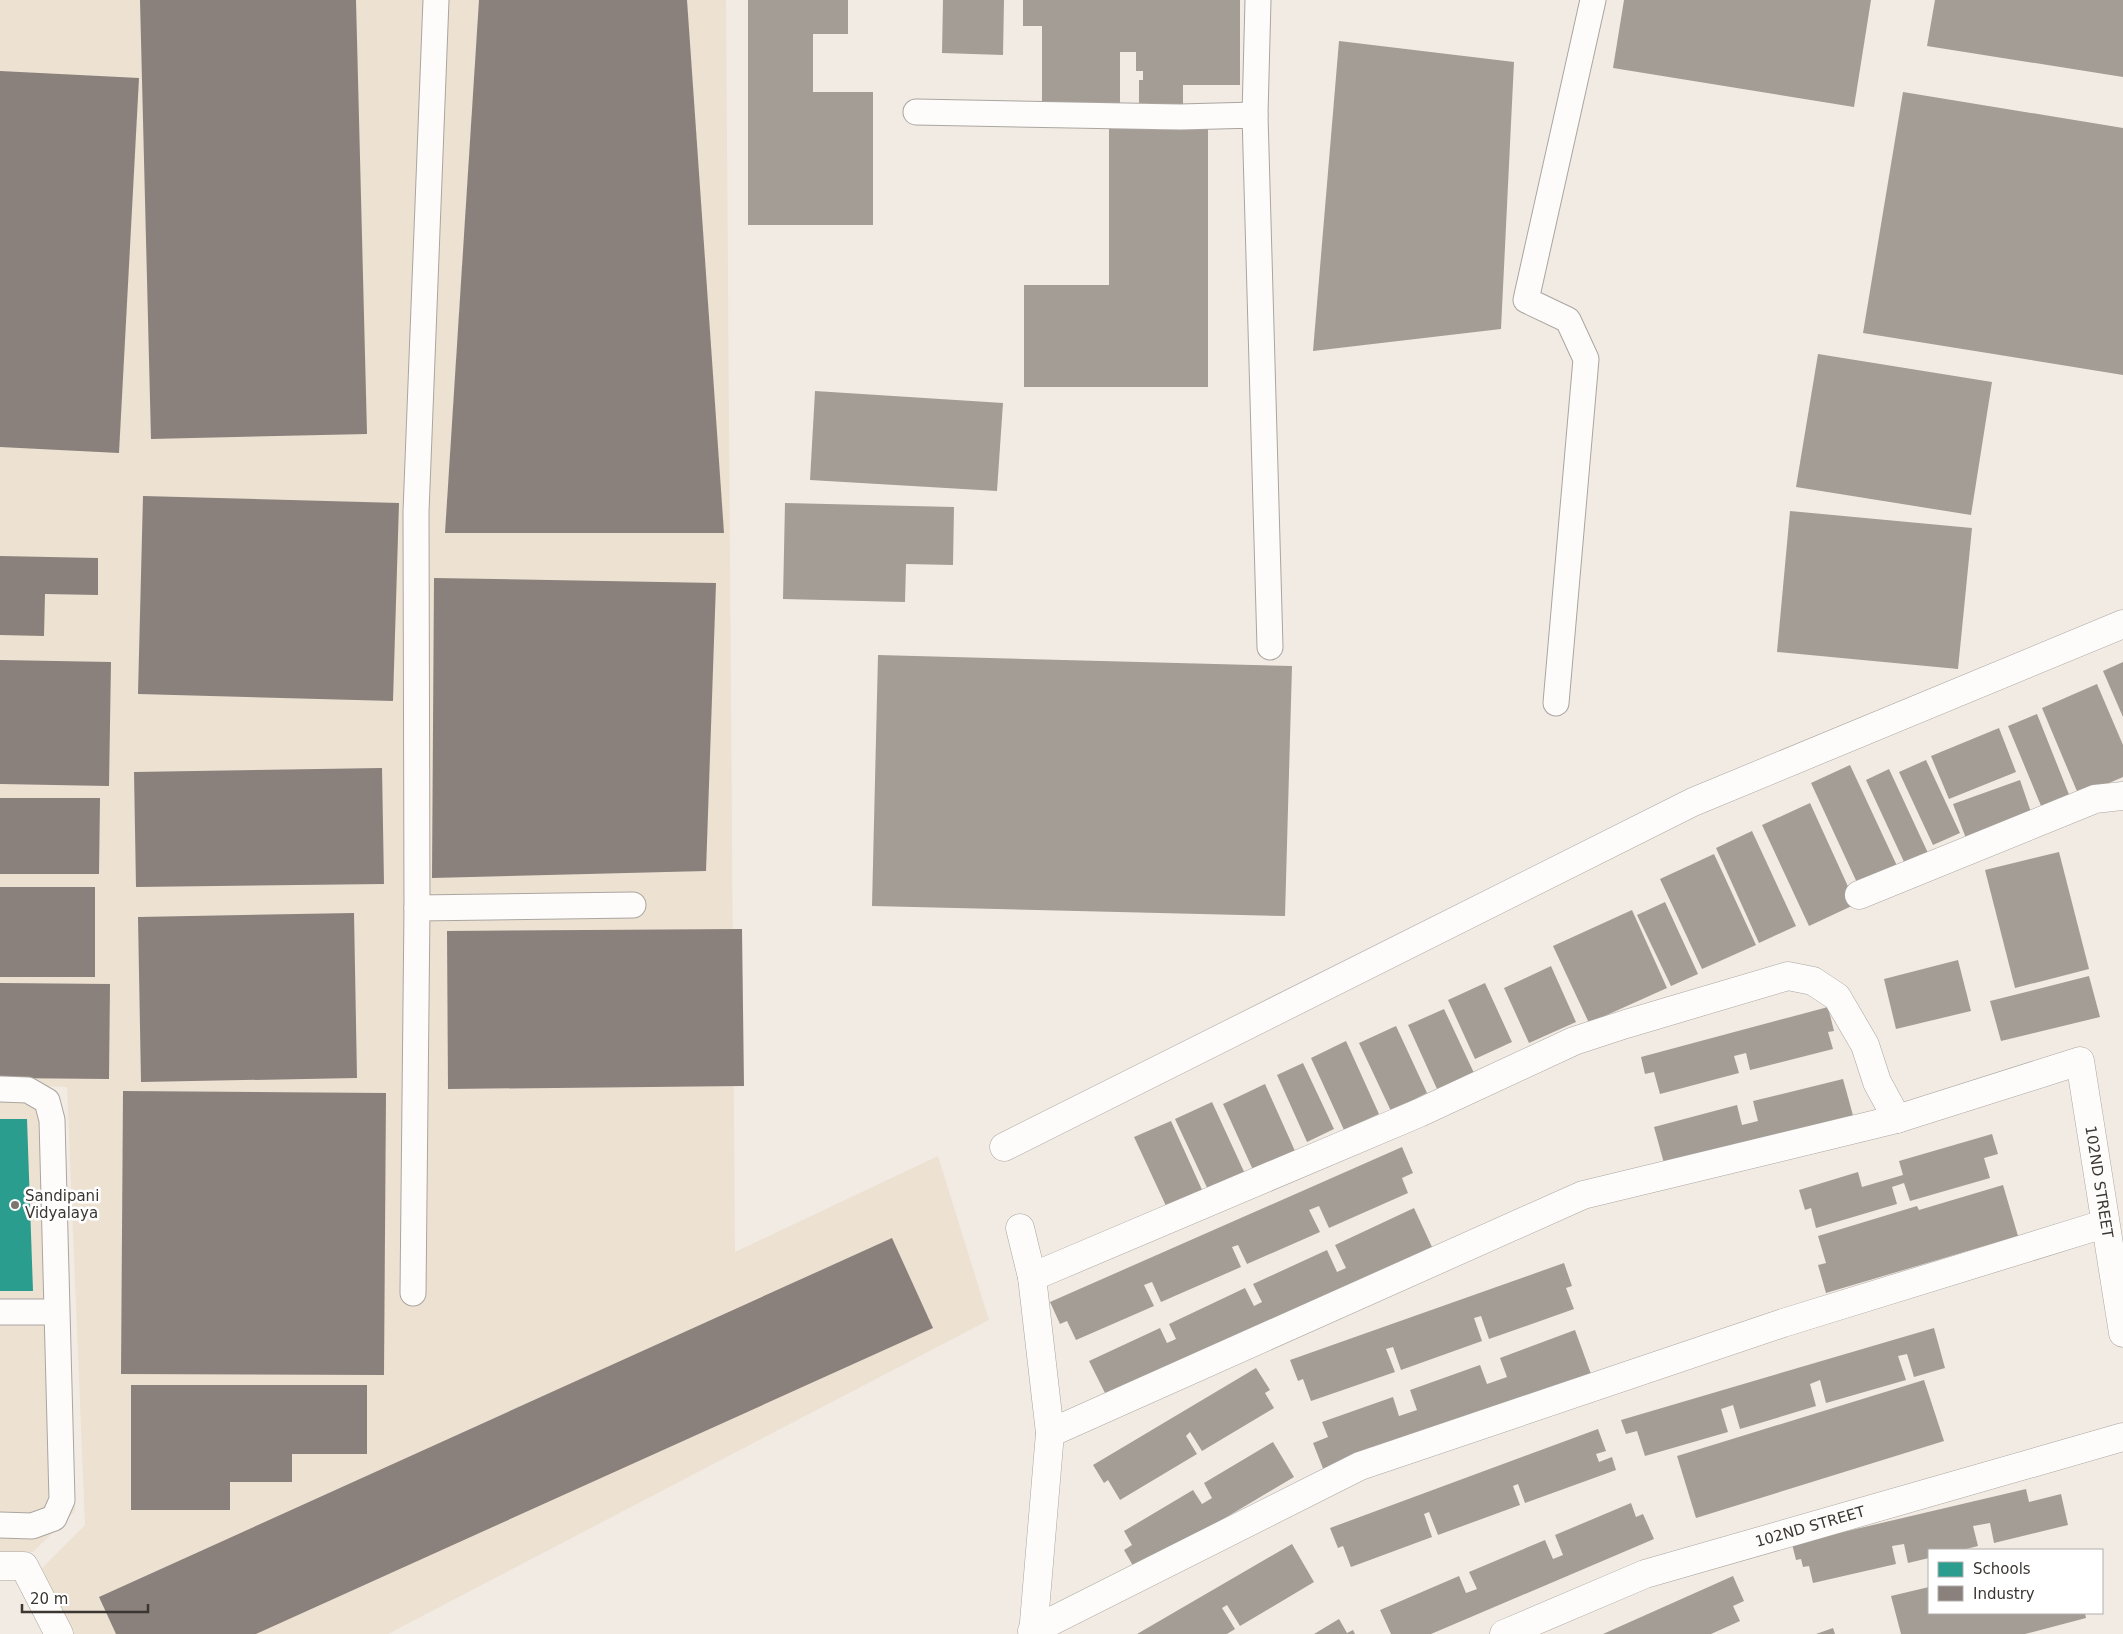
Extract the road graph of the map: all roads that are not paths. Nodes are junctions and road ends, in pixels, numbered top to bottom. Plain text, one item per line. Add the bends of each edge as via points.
1 (436, 0) edge
2 (1258, 0) edge
3 (1593, 0) edge
4 (916, 112) dead end
5 (1255, 115) junction
6 (2123, 624) edge
7 (1270, 647) dead end
8 (1556, 703) dead end
9 (2123, 796) edge
10 (1858, 895) dead end
11 (633, 905) dead end
12 (416, 908) junction
13 (0, 1088) edge
14 (1897, 1119) junction
15 (1004, 1147) dead end
16 (2104, 1224) junction
17 (1020, 1228) dead end
18 (1032, 1277) junction
19 (413, 1293) dead end
20 (0, 1312) edge
21 (56, 1312) junction
22 (2123, 1333) edge
23 (1050, 1433) junction
24 (2123, 1437) edge
25 (0, 1525) edge
26 (0, 1566) edge
27 (1032, 1632) edge
28 (59, 1634) edge
29 (1504, 1634) edge

1 - 12 lane via 416,512
2 - 5 lane
3 - 8 lane via 1526,300 1568,320 1586,359
4 - 5 lane via 1180,117
5 - 7 lane
6 - 15 street via 1693,802
9 - 10 street via 2095,799
11 - 12 lane
12 - 19 lane
13 - 21 lane via 28,1090 47,1101 52,1120
14 - 16 street, 102ND STREET via 2080,1061
14 - 18 street via 1877,1082 1865,1045 1837,997 1813,981 1788,976 1574,1041 1419,1113
14 - 23 street via 1583,1195
16 - 22 street, 102ND STREET
16 - 27 street via 1783,1323 1360,1466
17 - 18 street
18 - 23 street
20 - 21 lane
21 - 25 lane via 62,1500 54,1518 32,1526
23 - 27 street
24 - 29 street, 102ND STREET via 1645,1574
26 - 28 street via 24,1566

